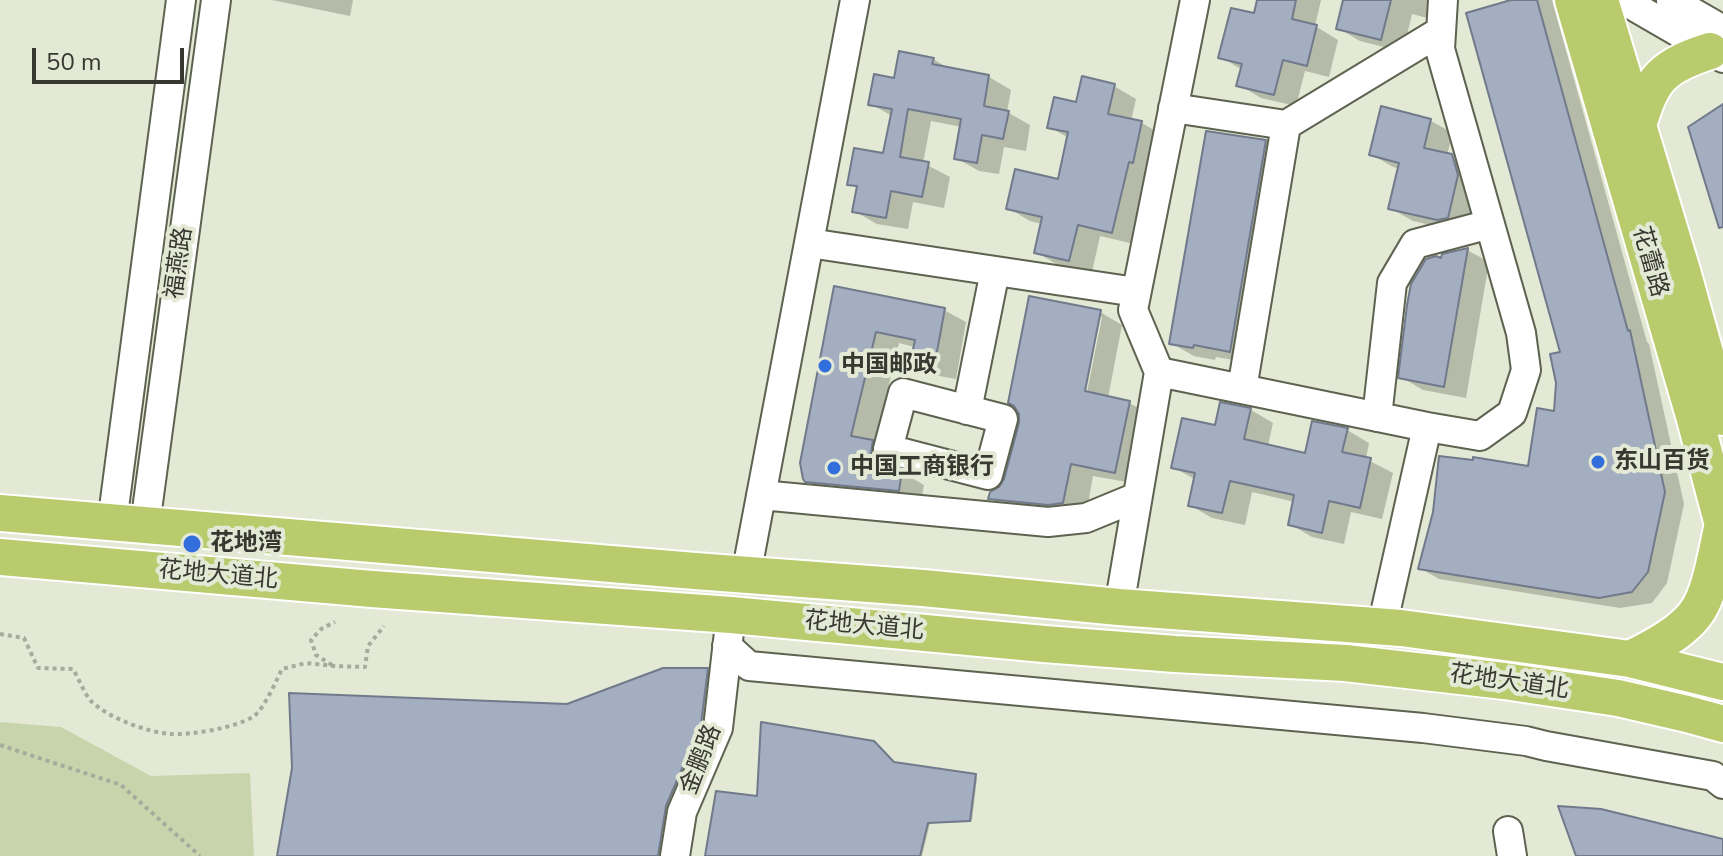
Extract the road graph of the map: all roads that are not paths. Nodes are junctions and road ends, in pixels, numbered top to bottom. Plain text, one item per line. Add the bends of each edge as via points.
1 (181, 0) edge
2 (216, 0) edge
3 (855, 0) edge
4 (1195, 0) edge
5 (1443, 0) edge
6 (1573, 0) edge
7 (1600, 0) edge
8 (1623, 0) edge
9 (1671, 0) edge
10 (1441, 31) junction
11 (1719, 46) edge
12 (1173, 108) junction
13 (1286, 125) junction
14 (1638, 126) junction
15 (1490, 224) junction
16 (809, 243) junction
17 (995, 271) junction
18 (1136, 292) junction
19 (1159, 372) junction
20 (1242, 389) junction
21 (967, 410) dead end
22 (1377, 417) junction
23 (1723, 417) edge
24 (1427, 427) junction
25 (761, 495) junction
26 (1137, 497) junction
27 (0, 513) edge
28 (128, 524) junction
29 (1723, 524) edge
30 (0, 557) edge
31 (746, 575) junction
32 (1119, 607) junction
33 (1382, 627) junction
34 (729, 631) junction
35 (1630, 659) junction
36 (1723, 682) edge
37 (1723, 724) edge
38 (1723, 784) edge
39 (675, 856) edge

1 - 28 street, 福燕路
2 - 28 street, 福燕路
3 - 16 street
4 - 12 street
5 - 10 street
6 - 29 main road, 花蕾路
7 - 14 main road, 花蕾路
8 - 11 street
9 - 11 street
10 - 13 street
10 - 15 street via 1440,49
11 - 14 main road via 1667,70 1645,100
12 - 13 street
12 - 18 street
13 - 20 street
14 - 23 main road, 花蕾路
15 - 22 street via 1415,244 1392,283
15 - 24 street via 1521,333 1526,370 1512,413 1480,436
16 - 17 street
16 - 25 street
17 - 18 street
17 - 21 street
18 - 19 street via 1133,310
19 - 20 street
19 - 26 street
20 - 22 street
22 - 24 street
24 - 33 street
25 - 26 street via 1048,522 1086,518
25 - 31 street
26 - 32 street
27 - 28 main road, 花地大道北
28 - 31 main road, 花地大道北
29 - 35 main road via 1710,582 1696,613 1673,635
30 - 34 main road, 花地大道北 via 372,589
31 - 32 main road, 花地大道北
32 - 33 main road, 花地大道北
33 - 35 main road, 花地大道北
34 - 37 main road, 花地大道北 via 1345,663 1618,698
34 - 38 street via 749,666 1423,728 1526,741 1713,776
34 - 39 street, 金鹏路 via 718,728 682,812
35 - 36 main road, 花地大道北

